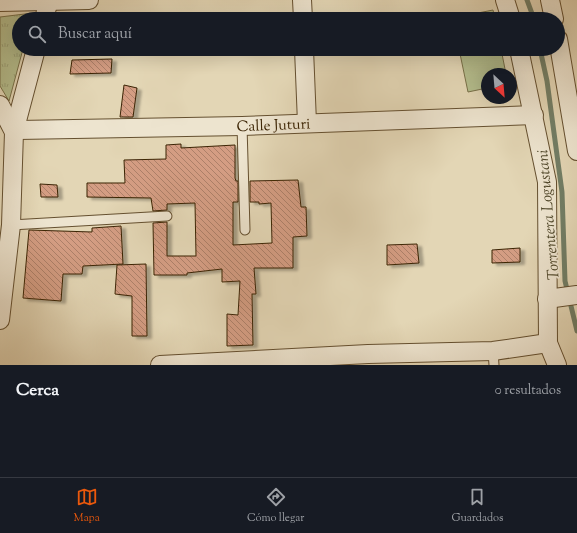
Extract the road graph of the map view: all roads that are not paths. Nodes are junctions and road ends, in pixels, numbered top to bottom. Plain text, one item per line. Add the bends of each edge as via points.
1 (89, 0) edge
2 (302, 0) edge
3 (505, 0) edge
4 (550, 0) edge
5 (48, 1) edge
6 (0, 2) edge
7 (46, 12) edge
8 (303, 12) edge
9 (509, 12) edge
10 (553, 12) edge
11 (34, 56) edge
12 (304, 56) edge
13 (521, 56) edge
14 (564, 56) edge
15 (571, 73) edge
16 (0, 105) edge
17 (534, 115) junction
18 (307, 123) junction
19 (242, 126) junction
20 (14, 132) junction
21 (577, 151) edge
22 (167, 216) dead end
23 (11, 225) junction
24 (245, 230) dead end
25 (565, 296) edge
26 (0, 320) edge
27 (548, 343) junction
28 (494, 358) edge
29 (368, 359) edge
30 (160, 365) edge
31 (557, 365) edge

1 - 5 street
2 - 8 street
3 - 9 street
4 - 10 street
5 - 6 street
5 - 7 street
11 - 20 street
12 - 18 street
13 - 17 street
14 - 15 street
15 - 21 street
16 - 20 street
17 - 18 street, Calle Juturi
17 - 25 street
18 - 19 street, Calle Juturi
19 - 20 street, Calle Juturi
19 - 24 lane
20 - 23 street
22 - 23 lane
23 - 26 street
25 - 27 street
27 - 28 street
27 - 31 street
28 - 29 street
29 - 30 street

